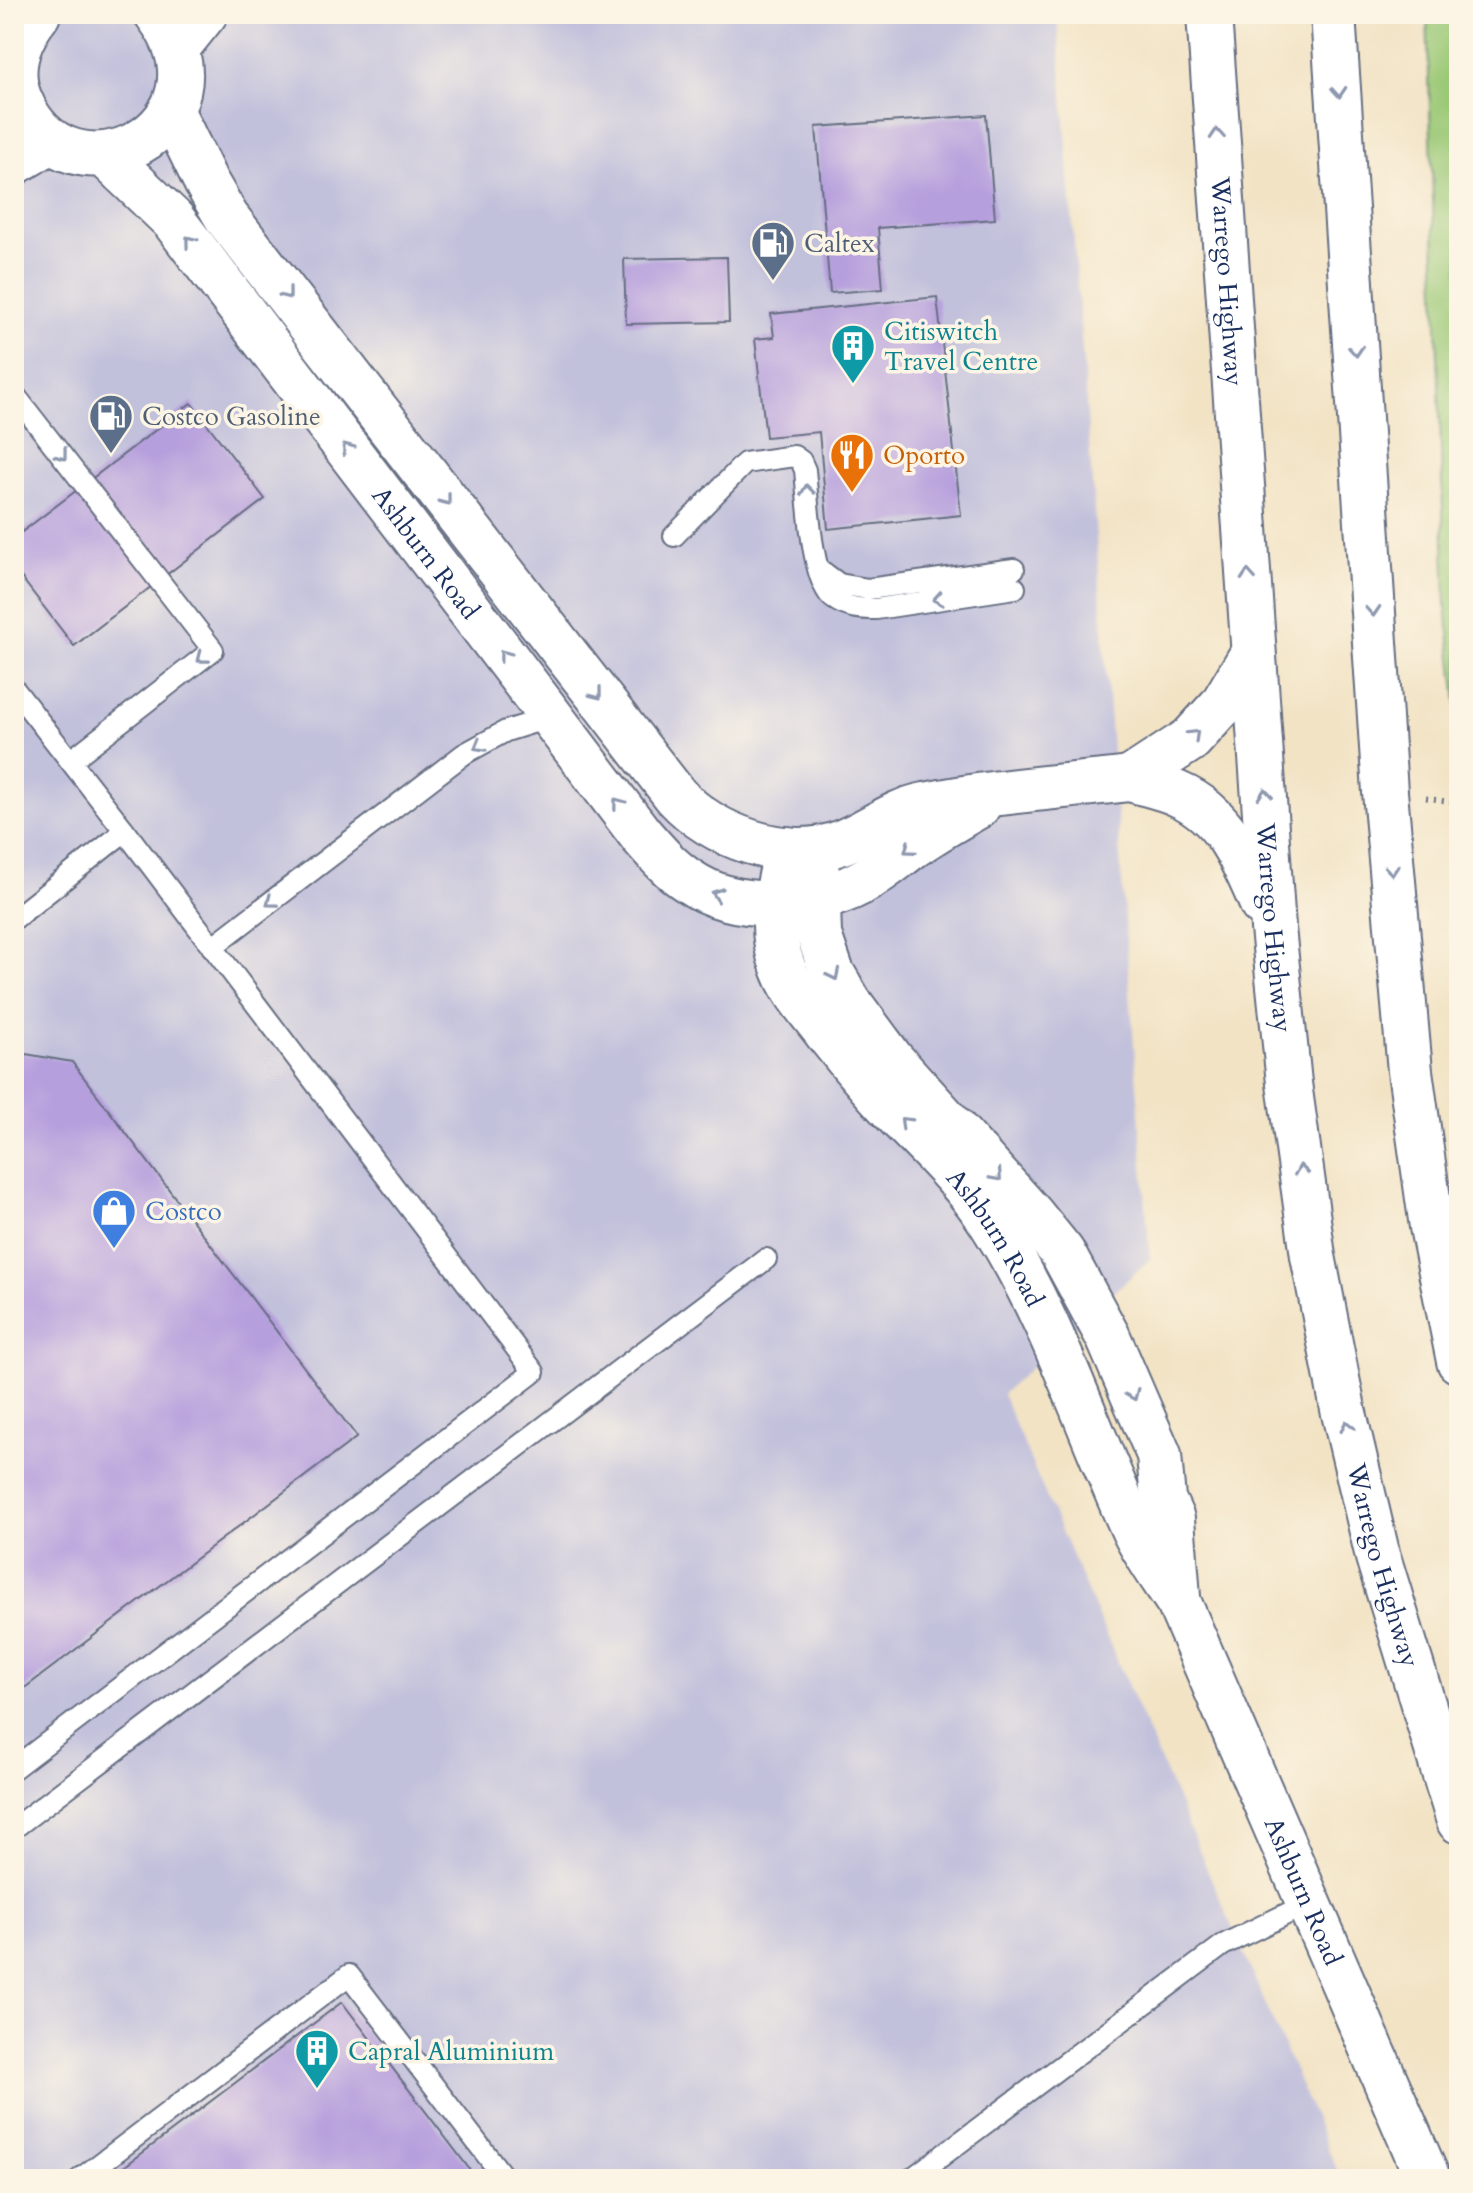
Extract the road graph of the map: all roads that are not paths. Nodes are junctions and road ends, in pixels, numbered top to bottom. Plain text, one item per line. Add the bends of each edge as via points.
1 (207, 14) edge
2 (1209, 14) edge
3 (1333, 14) edge
4 (26, 19) edge
5 (167, 32) edge
6 (16, 95) edge
7 (171, 110) junction
8 (53, 142) junction
9 (105, 155) junction
10 (14, 165) edge
11 (14, 394) edge
12 (674, 536) dead end
13 (1014, 578) dead end
14 (1253, 653) junction
15 (14, 689) edge
16 (551, 717) junction
17 (70, 761) junction
18 (1130, 779) junction
19 (999, 795) junction
20 (125, 831) junction
21 (802, 849) junction
22 (817, 900) junction
23 (774, 903) junction
24 (14, 919) edge
25 (1273, 928) junction
26 (212, 947) junction
27 (766, 1259) dead end
28 (1459, 1361) edge
29 (1179, 1603) junction
30 (14, 1768) edge
31 (1459, 1821) edge
32 (14, 1828) edge
33 (1309, 1903) junction
34 (80, 2179) edge
35 (505, 2179) edge
36 (911, 2179) edge
37 (1428, 2179) edge

1 - 5 street
14 -> 2 main road, Warrego Highway
3 -> 28 main road via 1385,792 1410,1071 1432,1227
4 - 6 main road via 16,60
5 - 7 main road via 181,71
6 - 8 main road
7 - 9 main road via 155,132 132,148
7 -> 21 main road, Ashburn Road via 227,218 676,796 692,813 730,836
8 - 9 main road via 78,153
8 - 10 street
16 -> 9 main road, Ashburn Road via 173,220
11 -> 17 lane via 213,650
13 -> 12 lane via 868,589 839,584 816,567 805,470 794,456 745,463
18 -> 14 main road via 1191,739 1222,705
25 -> 14 main road, Warrego Highway
15 - 17 lane
23 -> 16 main road, Ashburn Road via 711,893 667,864
16 -> 26 lane via 506,731 464,754
17 - 20 lane
18 - 19 main road
18 - 25 main road via 1177,793 1219,823 1236,846
19 - 21 main road via 913,807 858,836
19 -> 22 main road via 930,834 861,883
20 - 24 lane
20 - 26 lane
21 - 22 main road, Ashburn Road
21 - 23 main road, Ashburn Road
22 - 23 main road, Ashburn Road
22 -> 29 main road, Ashburn Road via 825,955 849,1002 892,1060 1062,1252 1108,1337 1159,1455 1163,1499 1172,1519
29 -> 23 main road, Ashburn Road via 1136,1534 1021,1272 969,1192 853,1066 793,987 778,950
31 -> 25 main road, Warrego Highway via 1378,1557 1343,1409 1313,1256
26 - 30 lane via 534,1372
27 - 32 lane
29 - 33 main road, Ashburn Road
33 - 36 lane via 1223,1945
33 - 37 main road, Ashburn Road
34 - 35 lane via 349,1975

